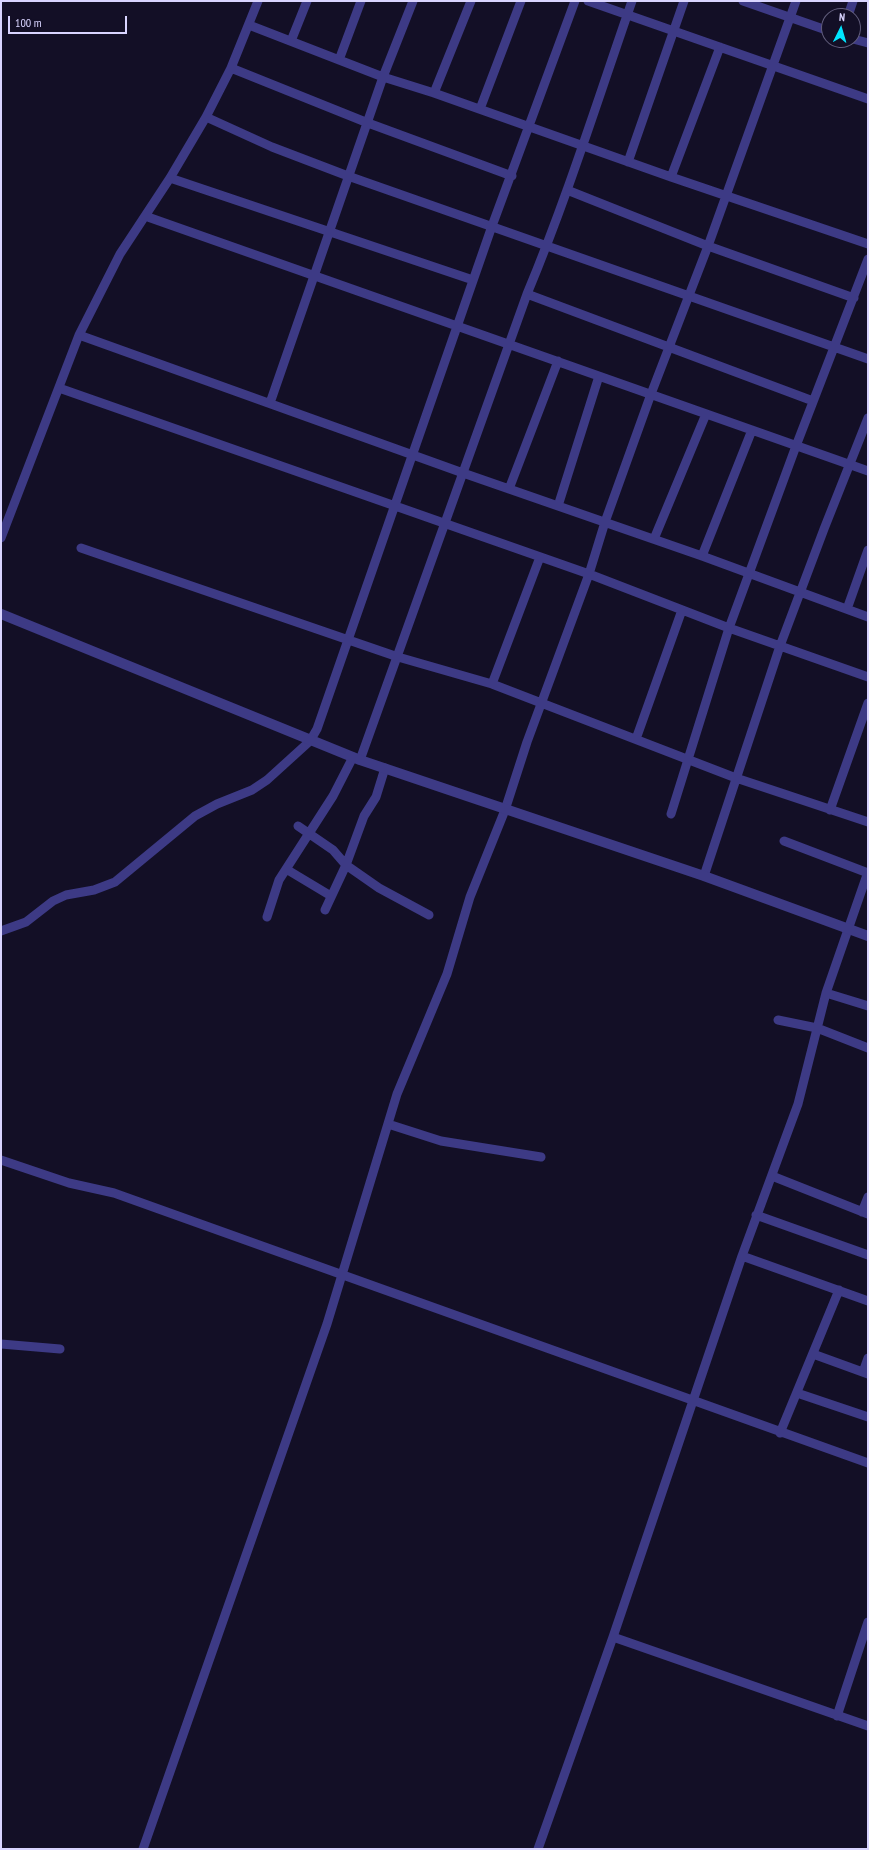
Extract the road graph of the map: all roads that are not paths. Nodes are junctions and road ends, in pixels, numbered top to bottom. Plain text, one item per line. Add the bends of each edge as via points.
1 (258, 1) edge
2 (307, 1) edge
3 (361, 1) edge
4 (413, 1) edge
5 (471, 1) edge
6 (521, 1) edge
7 (575, 1) edge
8 (588, 1) edge
9 (632, 1) edge
10 (684, 1) edge
11 (743, 1) edge
12 (796, 1) edge
13 (627, 14) junction
14 (790, 18) junction
15 (249, 25) junction
16 (821, 28) edge
17 (674, 30) junction
18 (291, 41) junction
19 (720, 47) junction
20 (339, 60) junction
21 (774, 65) junction
22 (231, 68) junction
23 (383, 77) junction
24 (434, 93) junction
25 (868, 99) edge
26 (480, 109) junction
27 (206, 117) junction
28 (368, 123) junction
29 (529, 126) junction
30 (583, 145) junction
31 (628, 162) junction
32 (348, 176) junction
33 (512, 176) junction
34 (170, 178) junction
35 (671, 178) junction
36 (567, 190) junction
37 (726, 196) junction
38 (145, 216) junction
39 (492, 226) junction
40 (329, 231) junction
41 (868, 244) edge
42 (708, 246) junction
43 (546, 247) junction
44 (868, 259) edge
45 (314, 275) junction
46 (473, 280) junction
47 (527, 294) junction
48 (690, 296) junction
49 (854, 298) junction
50 (457, 326) junction
51 (79, 335) junction
52 (509, 344) junction
53 (669, 346) junction
54 (833, 348) junction
55 (868, 359) edge
56 (558, 361) junction
57 (598, 376) junction
58 (59, 388) junction
59 (651, 394) junction
60 (813, 401) junction
61 (270, 403) junction
62 (706, 414) junction
63 (868, 418) edge
64 (752, 430) junction
65 (796, 446) junction
66 (412, 455) junction
67 (850, 464) junction
68 (868, 471) edge
69 (463, 473) junction
70 (509, 489) junction
71 (394, 506) junction
72 (558, 506) junction
73 (605, 522) junction
74 (445, 524) junction
75 (1, 538) edge
76 (654, 539) junction
77 (81, 548) dead end
78 (868, 550) edge
79 (702, 556) junction
80 (540, 557) junction
81 (750, 573) junction
82 (588, 574) junction
83 (800, 592) junction
84 (847, 609) junction
85 (682, 610) junction
86 (1, 614) edge
87 (868, 618) edge
88 (729, 628) junction
89 (347, 640) junction
90 (780, 646) junction
91 (398, 657) junction
92 (868, 677) edge
93 (492, 684) junction
94 (542, 703) junction
95 (868, 703) edge
96 (636, 739) junction
97 (310, 741) junction
98 (687, 758) junction
99 (357, 759) junction
100 (385, 768) junction
101 (736, 778) junction
102 (505, 810) junction
103 (830, 810) junction
104 (671, 814) dead end
105 (868, 822) edge
106 (298, 826) dead end
107 (310, 834) junction
108 (784, 841) dead end
109 (346, 864) junction
110 (286, 869) junction
111 (868, 873) edge
112 (704, 876) junction
113 (331, 896) junction
114 (325, 910) dead end
115 (429, 914) dead end
116 (267, 917) dead end
117 (848, 928) junction
118 (1, 931) edge
119 (868, 936) edge
120 (826, 992) junction
121 (868, 1006) edge
122 (778, 1020) dead end
123 (817, 1028) junction
124 (868, 1048) edge
125 (388, 1124) junction
126 (541, 1157) dead end
127 (1, 1160) edge
128 (772, 1176) junction
129 (868, 1197) edge
130 (865, 1213) edge
131 (756, 1216) junction
132 (868, 1255) edge
133 (742, 1256) junction
134 (341, 1276) junction
135 (839, 1290) junction
136 (868, 1301) edge
137 (1, 1344) edge
138 (60, 1349) dead end
139 (813, 1354) junction
140 (868, 1358) edge
141 (865, 1373) edge
142 (797, 1393) junction
143 (693, 1400) junction
144 (868, 1417) edge
145 (780, 1433) junction
146 (868, 1463) edge
147 (868, 1622) edge
148 (613, 1637) junction
149 (837, 1716) junction
150 (868, 1726) edge
151 (142, 1849) edge
152 (538, 1849) edge

1 - 15 street
2 - 18 street
3 - 20 street
4 - 23 street
5 - 24 street
6 - 26 street
7 - 29 street
8 - 13 street
9 - 13 street
10 - 17 street
11 - 14 street
12 - 14 street
13 - 17 street
13 - 30 street
14 - 16 street
14 - 21 street
15 - 18 street
15 - 22 street
17 - 19 street
17 - 31 street
18 - 20 street
19 - 21 street
19 - 35 street
20 - 23 street
21 - 25 street
21 - 37 street
22 - 27 street
22 - 28 street
23 - 24 street
23 - 28 street
24 - 26 street
26 - 29 street
27 - 32 street via 272,147
27 - 34 street
28 - 32 street
28 - 33 street
29 - 30 street
29 - 33 street
30 - 31 street
30 - 36 street
31 - 35 street
32 - 39 street
32 - 40 street
33 - 39 street
34 - 38 street
34 - 40 street
35 - 37 street
36 - 42 street
36 - 43 street
37 - 41 street
37 - 42 street
38 - 45 street
38 - 51 street via 120,254
39 - 43 street
39 - 46 street
40 - 45 street
40 - 46 street
42 - 48 street
42 - 49 street
43 - 47 street
43 - 48 street
44 - 49 street
45 - 50 street
45 - 61 street
46 - 50 street
47 - 52 street
47 - 53 street
48 - 53 street
48 - 54 street
49 - 54 street
50 - 52 street
50 - 66 street
51 - 58 street
51 - 61 street
52 - 56 street
52 - 69 street
53 - 59 street
53 - 60 street
54 - 55 street
54 - 60 street
56 - 57 street
56 - 70 street
57 - 59 street
57 - 72 street
58 - 71 street
58 - 75 street
59 - 62 street
59 - 73 street
60 - 65 street
61 - 66 street
62 - 64 street
62 - 76 street
63 - 67 street
64 - 65 street
64 - 79 street
65 - 67 street
65 - 81 street
66 - 69 street
66 - 71 street
67 - 68 street
67 - 83 street
69 - 70 street
69 - 74 street
70 - 72 street
71 - 74 street
71 - 89 street
72 - 73 street
73 - 76 street
73 - 82 street
74 - 80 street
74 - 91 street
76 - 79 street
77 - 89 street
78 - 84 street
79 - 81 street
80 - 82 street
80 - 93 street
81 - 83 street
81 - 88 street
82 - 85 street
82 - 94 street
83 - 84 street
83 - 90 street
84 - 87 street
85 - 88 street
85 - 96 street
86 - 97 street
88 - 90 street
88 - 98 street
89 - 91 street
89 - 97 street via 317,728
90 - 92 street
90 - 101 street
91 - 93 street
91 - 99 street
93 - 94 street
94 - 96 street
94 - 102 street
95 - 103 street
96 - 98 street
97 - 99 street
97 - 118 street via 267,780 252,790 195,816 115,882 94,890 66,895 26,922
98 - 101 street
98 - 104 street
99 - 100 street
99 - 107 street
100 - 102 street
100 - 109 street via 376,797 364,816
101 - 103 street
101 - 112 street
102 - 112 street
102 - 125 street via 470,897 447,974 397,1094
103 - 105 street
106 - 107 street
107 - 109 street via 333,850
107 - 110 street
108 - 111 street
109 - 113 street
109 - 115 street via 379,888
110 - 113 street
110 - 116 street via 279,880
111 - 117 street
112 - 117 street
113 - 114 street
117 - 119 street
117 - 120 street
120 - 121 street
120 - 123 street
122 - 123 street
123 - 124 street
123 - 128 street via 798,1104
125 - 126 street via 441,1141
125 - 134 street
127 - 134 street via 69,1183 114,1193
128 - 130 street
128 - 131 street
129 - 130 street
131 - 132 street
131 - 133 street
133 - 135 street
133 - 143 street
134 - 143 street
134 - 151 street
135 - 136 street
135 - 139 street
137 - 138 street
139 - 141 street
139 - 142 street
140 - 141 street
142 - 144 street
142 - 145 street
143 - 145 street
143 - 148 street
145 - 146 street
147 - 149 street
148 - 149 street
148 - 152 street
149 - 150 street

